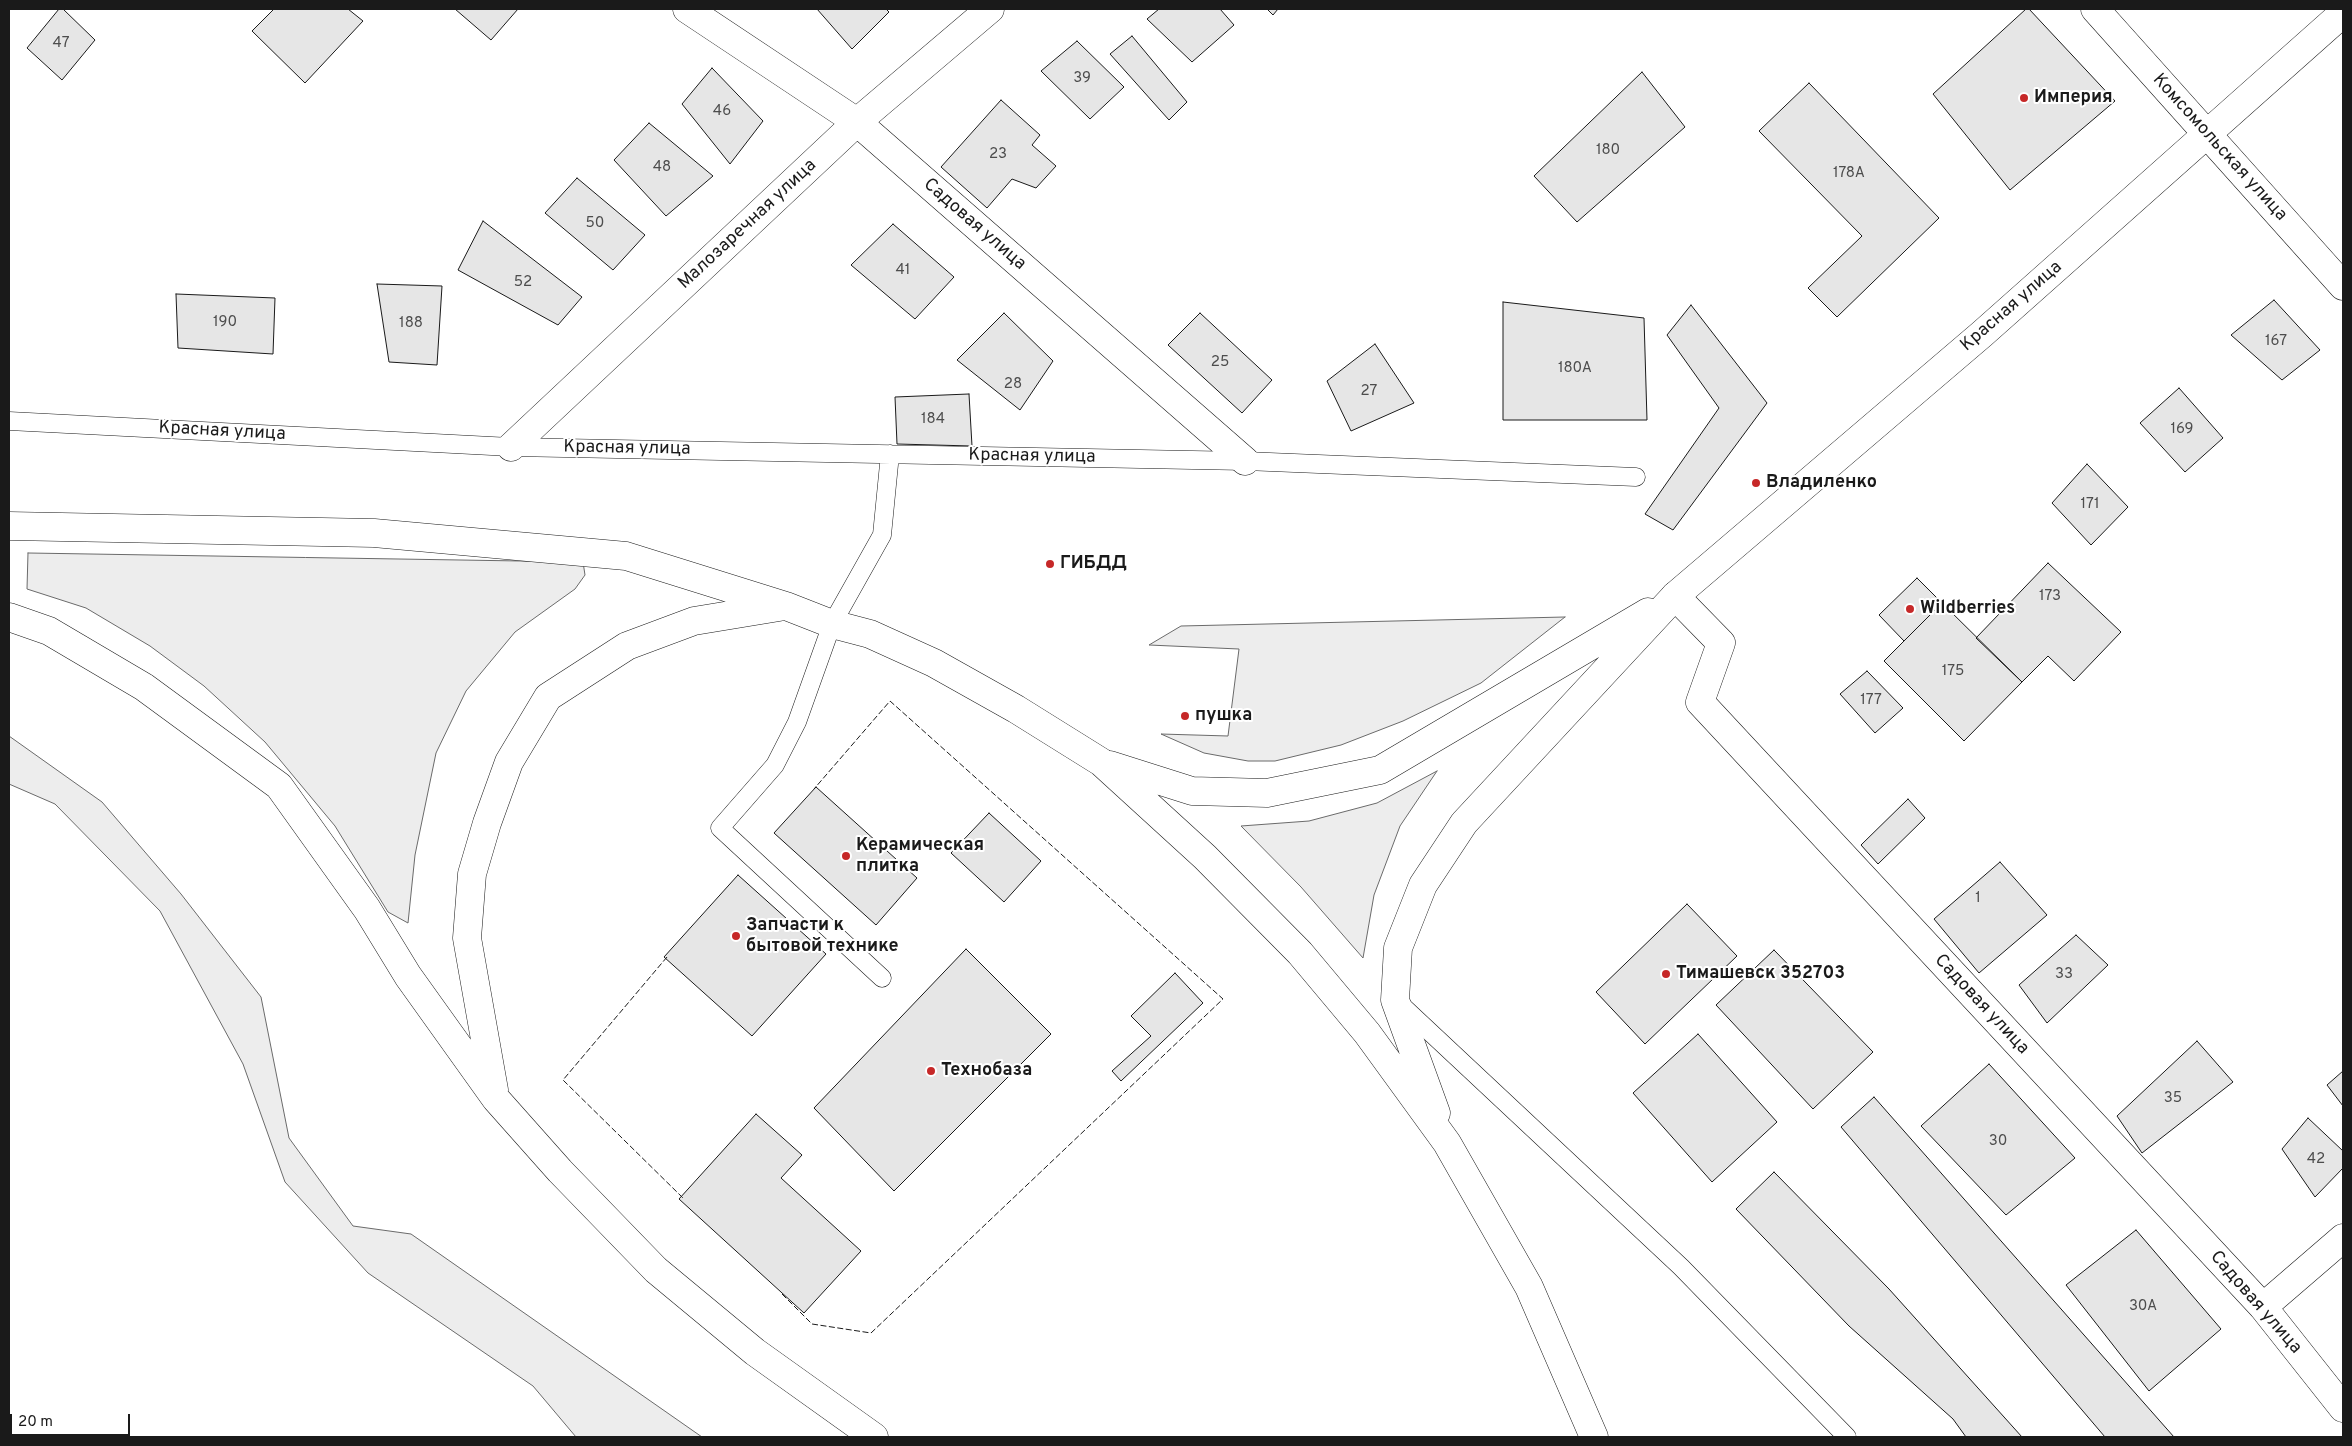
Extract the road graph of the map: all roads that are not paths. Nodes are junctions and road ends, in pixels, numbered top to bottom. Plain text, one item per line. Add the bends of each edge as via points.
1 (687, 9) edge
2 (990, 9) edge
3 (2096, 9) edge
4 (2343, 13) edge
5 (857, 122) junction
6 (2208, 133) junction
7 (2343, 286) edge
8 (9, 421) edge
9 (511, 447) junction
10 (890, 454) junction
11 (1245, 461) junction
12 (1636, 478) dead end
13 (9, 526) edge
14 (1675, 596) junction
15 (786, 606) junction
16 (9, 618) edge
17 (832, 624) junction
18 (1101, 762) junction
19 (882, 978) dead end
20 (1395, 1000) junction
21 (496, 1099) junction
22 (1447, 1143) junction
23 (2343, 1238) edge
24 (2262, 1308) junction
25 (2343, 1408) edge
26 (874, 1437) edge
27 (1594, 1437) edge
28 (1847, 1437) edge

1 - 5 main road, Садовая улица
2 - 5 main road, Малозаречная улица
3 - 6 main road, Комсомольская улица
4 - 6 main road, Красная улица
5 - 9 main road, Малозаречная улица
5 - 11 main road, Садовая улица
6 - 7 main road, Комсомольская улица
6 - 14 main road, Красная улица via 1982,334
8 - 9 lane, Красная улица
9 - 10 lane, Красная улица
10 - 11 lane, Красная улица
10 - 17 lane via 882,535
11 - 12 lane, Красная улица
13 - 15 main road via 374,533 626,556
14 - 18 main road via 1380,770 1267,793 1192,791
14 - 20 main road via 1464,823 1422,885 1398,948
14 - 24 main road, Садовая улица via 1721,643 1700,702
15 - 17 main road
15 - 21 main road via 694,620 627,646 548,698 509,762 472,874 466,938
16 - 21 main road via 49,631 144,687 278,786 367,909 408,976
17 - 18 main road via 870,634 934,663
17 - 19 lane via 797,722 775,765 720,828
18 - 22 main road via 1205,857 1300,953 1367,1033
20 - 22 main road
20 - 28 lane via 1681,1267
21 - 26 main road via 656,1270 755,1352
22 - 27 main road via 1529,1287
23 - 24 main road
24 - 25 main road, Садовая улица

